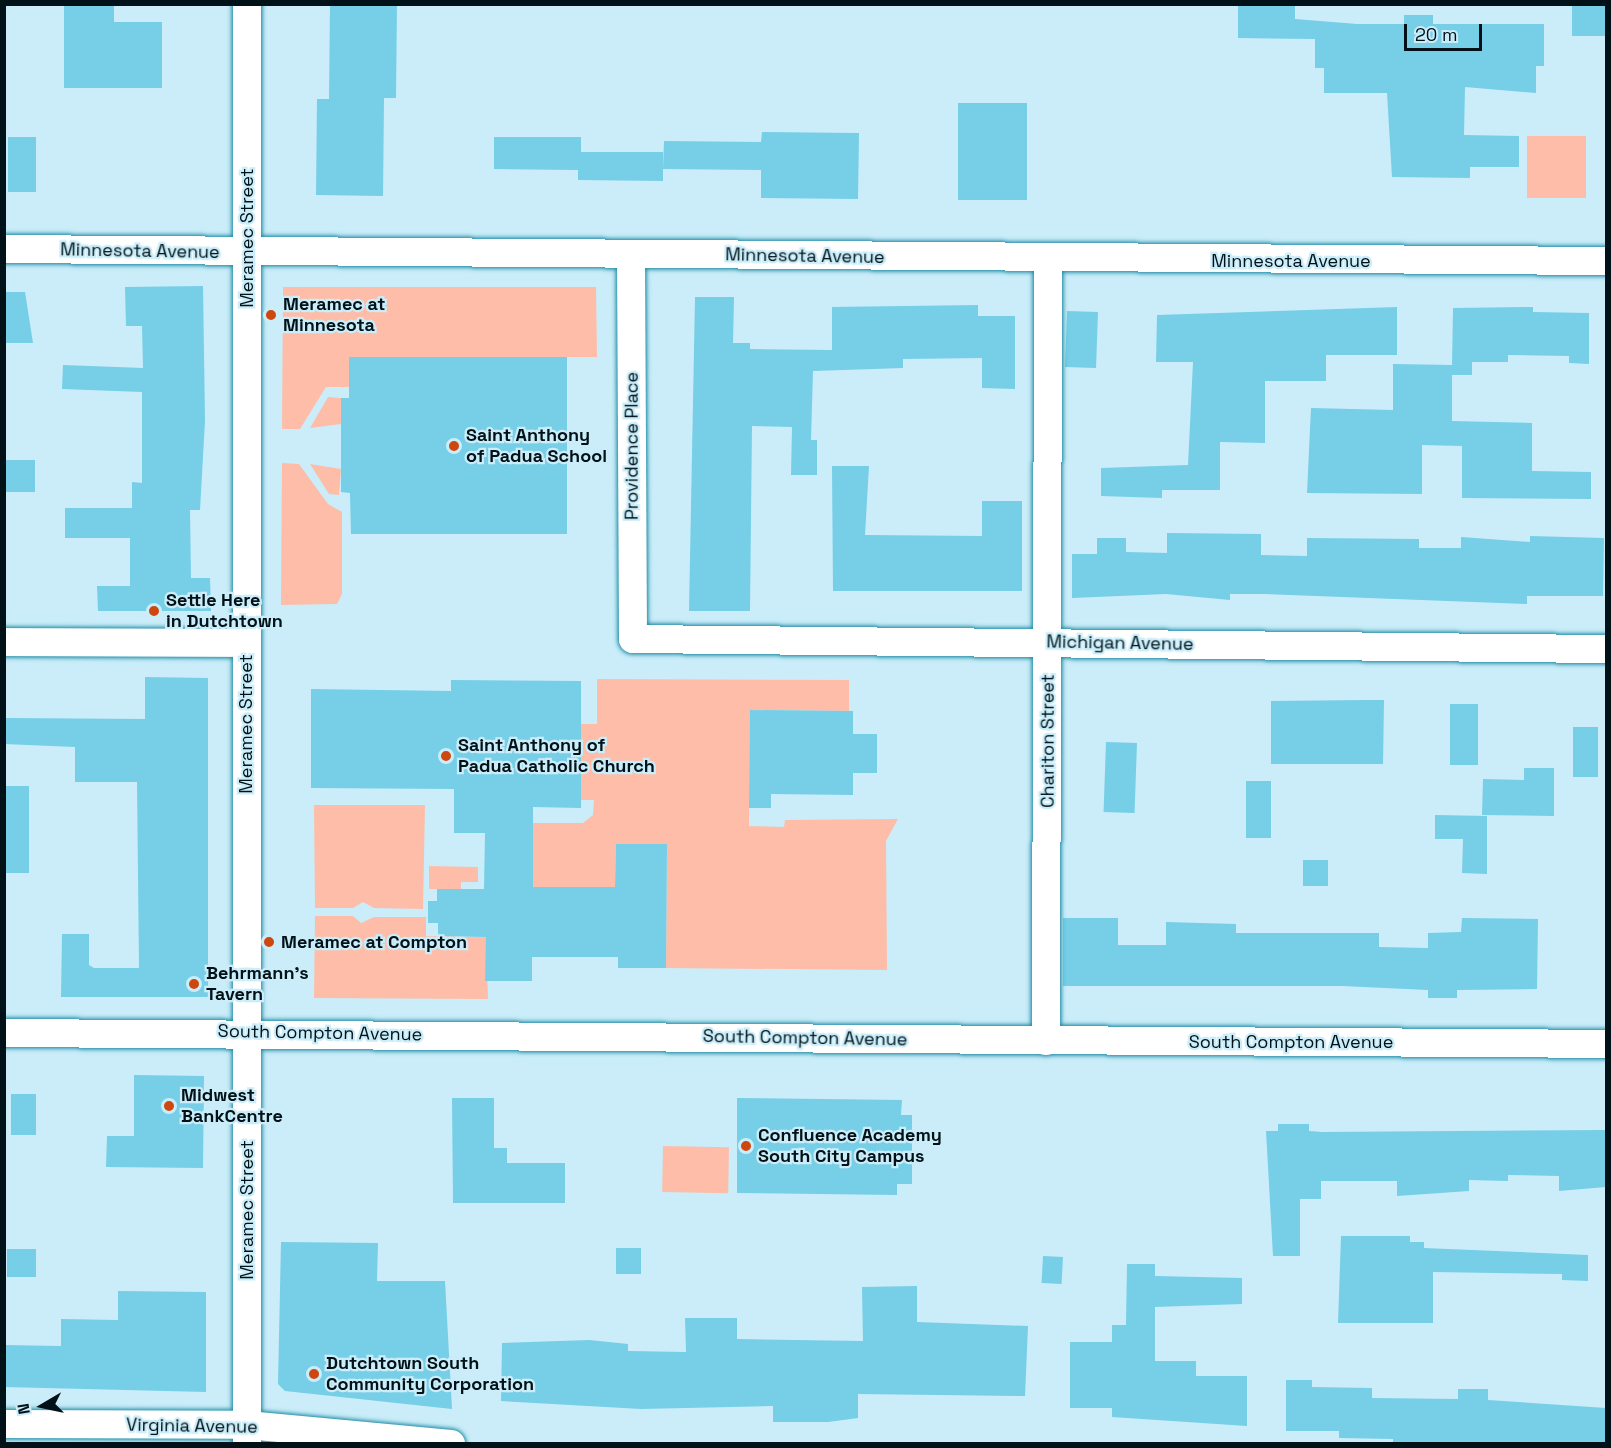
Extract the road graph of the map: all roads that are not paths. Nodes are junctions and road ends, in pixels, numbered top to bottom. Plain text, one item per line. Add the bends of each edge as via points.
1 (247, 4) edge
2 (4, 249) edge
3 (247, 253) junction
4 (631, 254) junction
5 (1048, 261) junction
6 (1606, 261) edge
7 (633, 639) joint
8 (4, 642) edge
9 (1049, 642) junction
10 (246, 643) junction
11 (1606, 649) edge
12 (247, 1032) junction
13 (4, 1033) edge
14 (1046, 1041) junction
15 (1606, 1044) edge
16 (4, 1424) edge
17 (247, 1434) edge
18 (451, 1443) edge

1 - 3 street, Meramec Street
2 - 3 street, Minnesota Avenue
3 - 4 street, Minnesota Avenue
3 - 10 street, Meramec Street
4 - 5 street, Minnesota Avenue
4 - 7 street, Providence Place
5 - 6 street, Minnesota Avenue
5 - 9 street, Chariton Street
7 - 9 street, Michigan Avenue
8 - 10 street
9 - 11 street, Michigan Avenue
9 - 14 street, Chariton Street
10 - 12 street, Meramec Street
12 - 13 street, South Compton Avenue
12 - 14 street, South Compton Avenue
12 - 17 street, Meramec Street
14 - 15 street, South Compton Avenue
16 - 17 street, Virginia Avenue
17 - 18 street, Virginia Avenue

